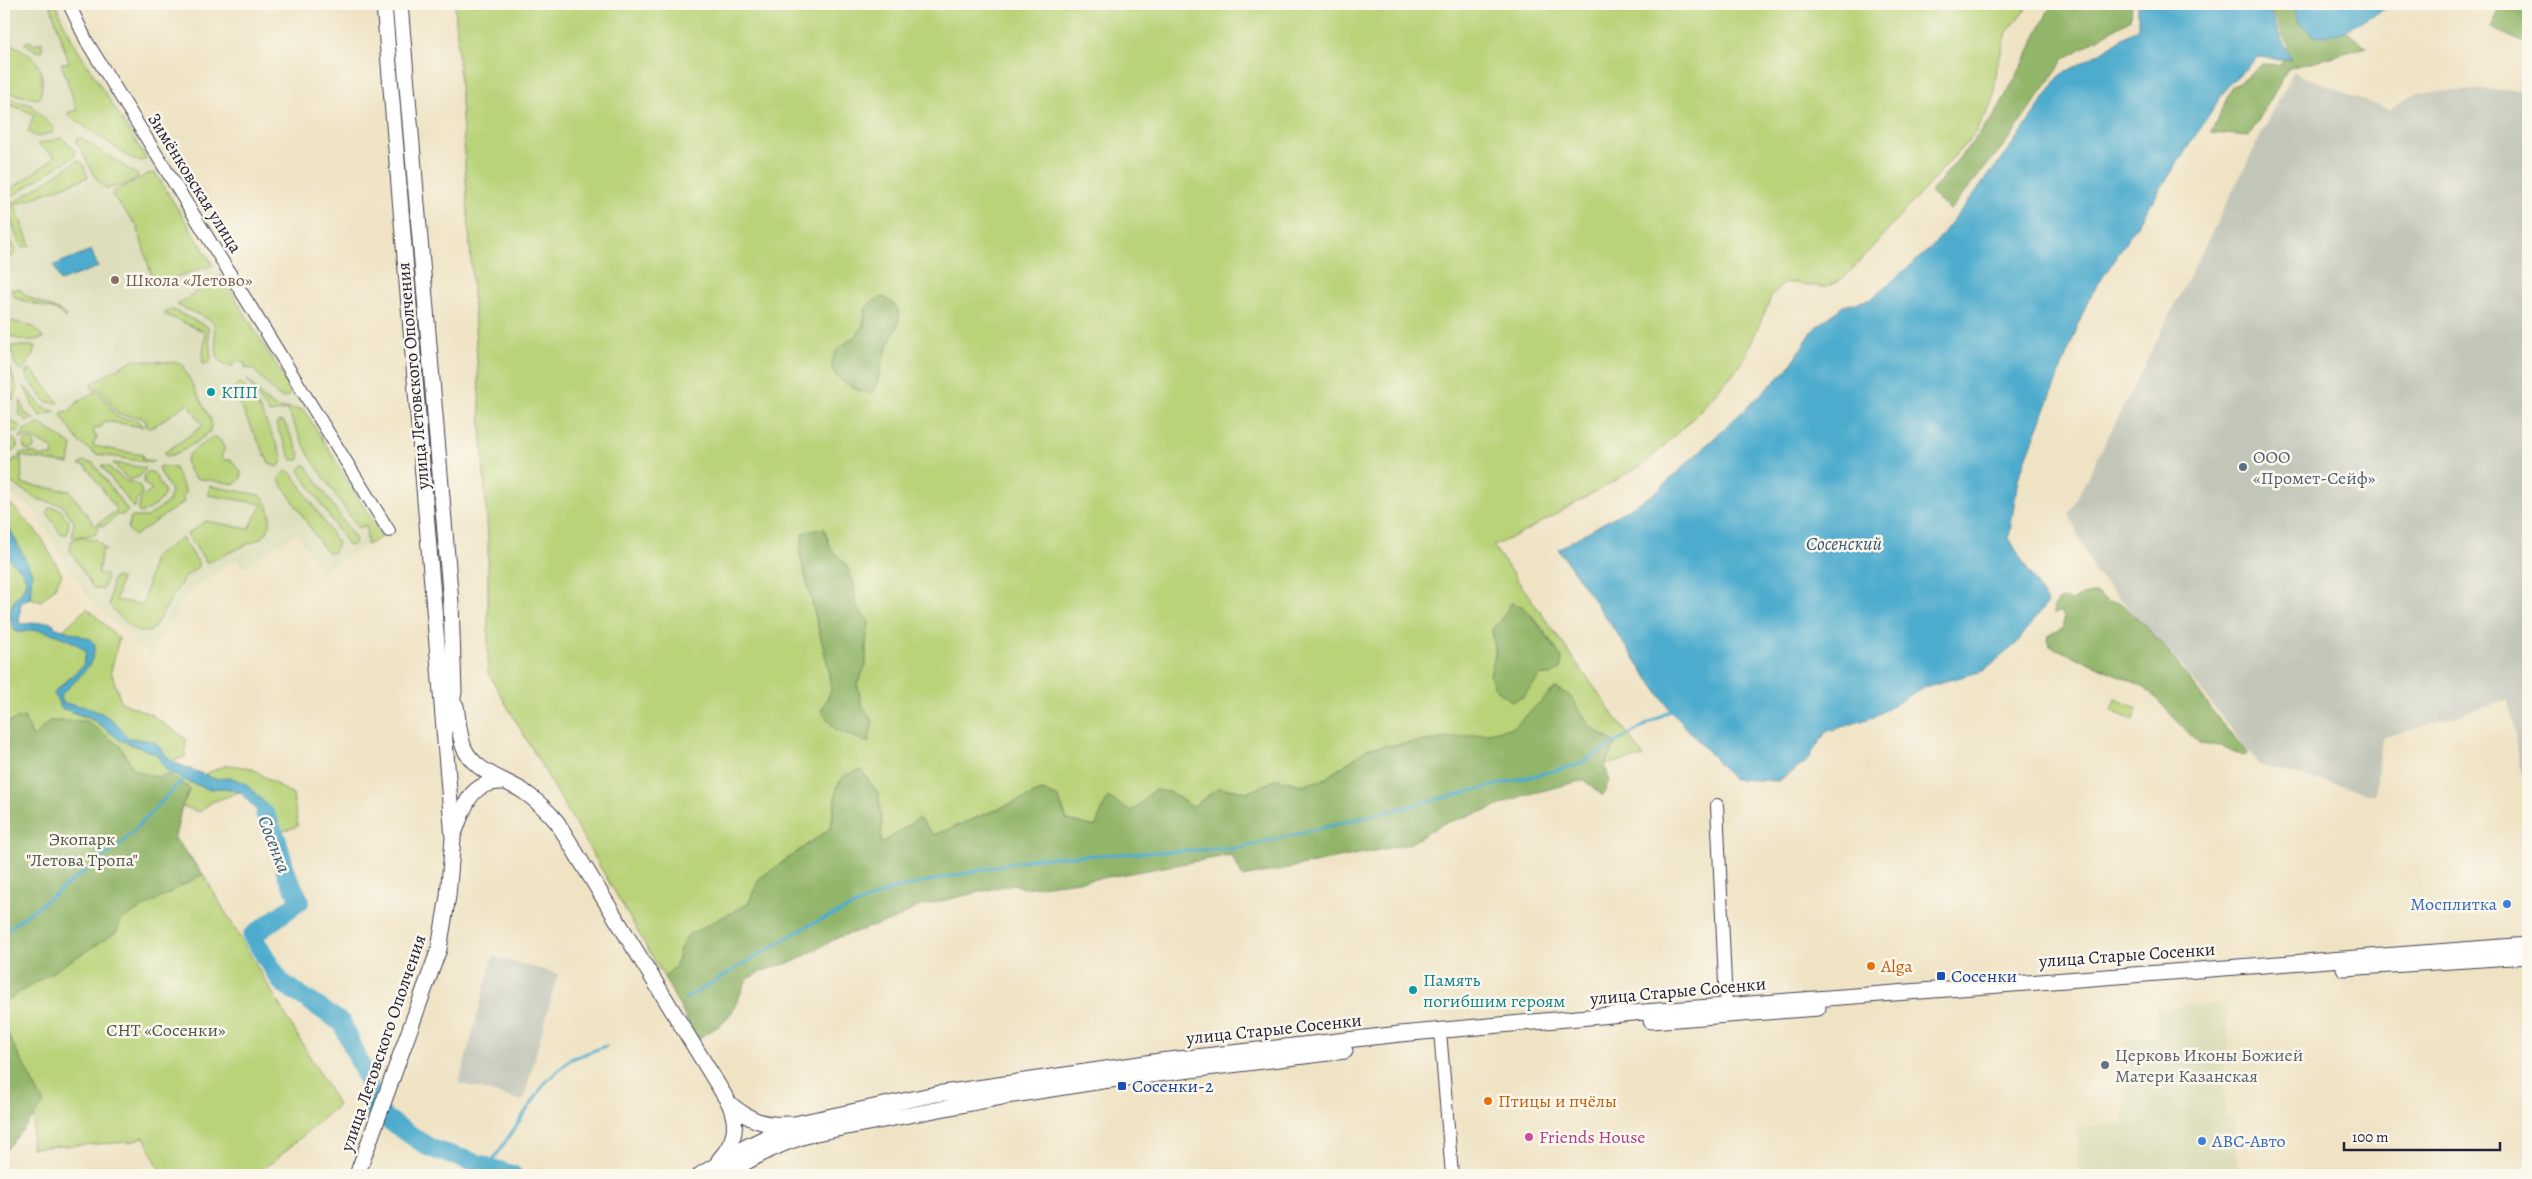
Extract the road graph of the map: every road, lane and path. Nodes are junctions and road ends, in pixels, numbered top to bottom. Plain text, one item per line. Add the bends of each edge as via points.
1 (69, 4) edge
2 (378, 4) edge
3 (384, 4) edge
4 (401, 7) edge
5 (387, 40) junction
6 (389, 531) dead end
7 (454, 692) junction
8 (444, 744) junction
9 (505, 782) junction
10 (1717, 805) dead end
11 (453, 838) junction
12 (2528, 945) edge
13 (2528, 956) edge
14 (1726, 1005) junction
15 (1440, 1036) junction
16 (729, 1103) junction
17 (794, 1124) junction
18 (720, 1171) edge
19 (357, 1175) edge
20 (700, 1175) edge
21 (1452, 1175) edge

1 - 6 street, Зимёнковская улица via 87,42
2 - 5 street
3 - 5 main road, улица Летовского Ополчения
4 - 7 main road, улица Летовского Ополчения via 450,593
5 - 8 main road, улица Летовского Ополчения
7 - 8 main road, улица Летовского Ополчения
7 - 9 main road via 464,748 482,770
8 - 11 main road, улица Летовского Ополчения
9 - 11 main road via 493,782 476,789 469,798
9 - 16 main road via 541,804 557,822
10 - 14 street
11 - 19 main road, улица Летовского Ополчения via 439,949
12 - 14 main road, улица Старые Сосенки
13 - 15 main road, улица Старые Сосенки via 2014,991
14 - 15 main road, улица Старые Сосенки
15 - 17 main road, улица Старые Сосенки via 1210,1055 936,1094
15 - 18 main road, улица Старые Сосенки via 1184,1069 1004,1097 796,1138
15 - 21 street
16 - 17 main road via 761,1124
16 - 18 main road via 734,1115 735,1134
17 - 18 main road, улица Старые Сосенки via 746,1147
18 - 20 main road, улица Старые Сосенки

